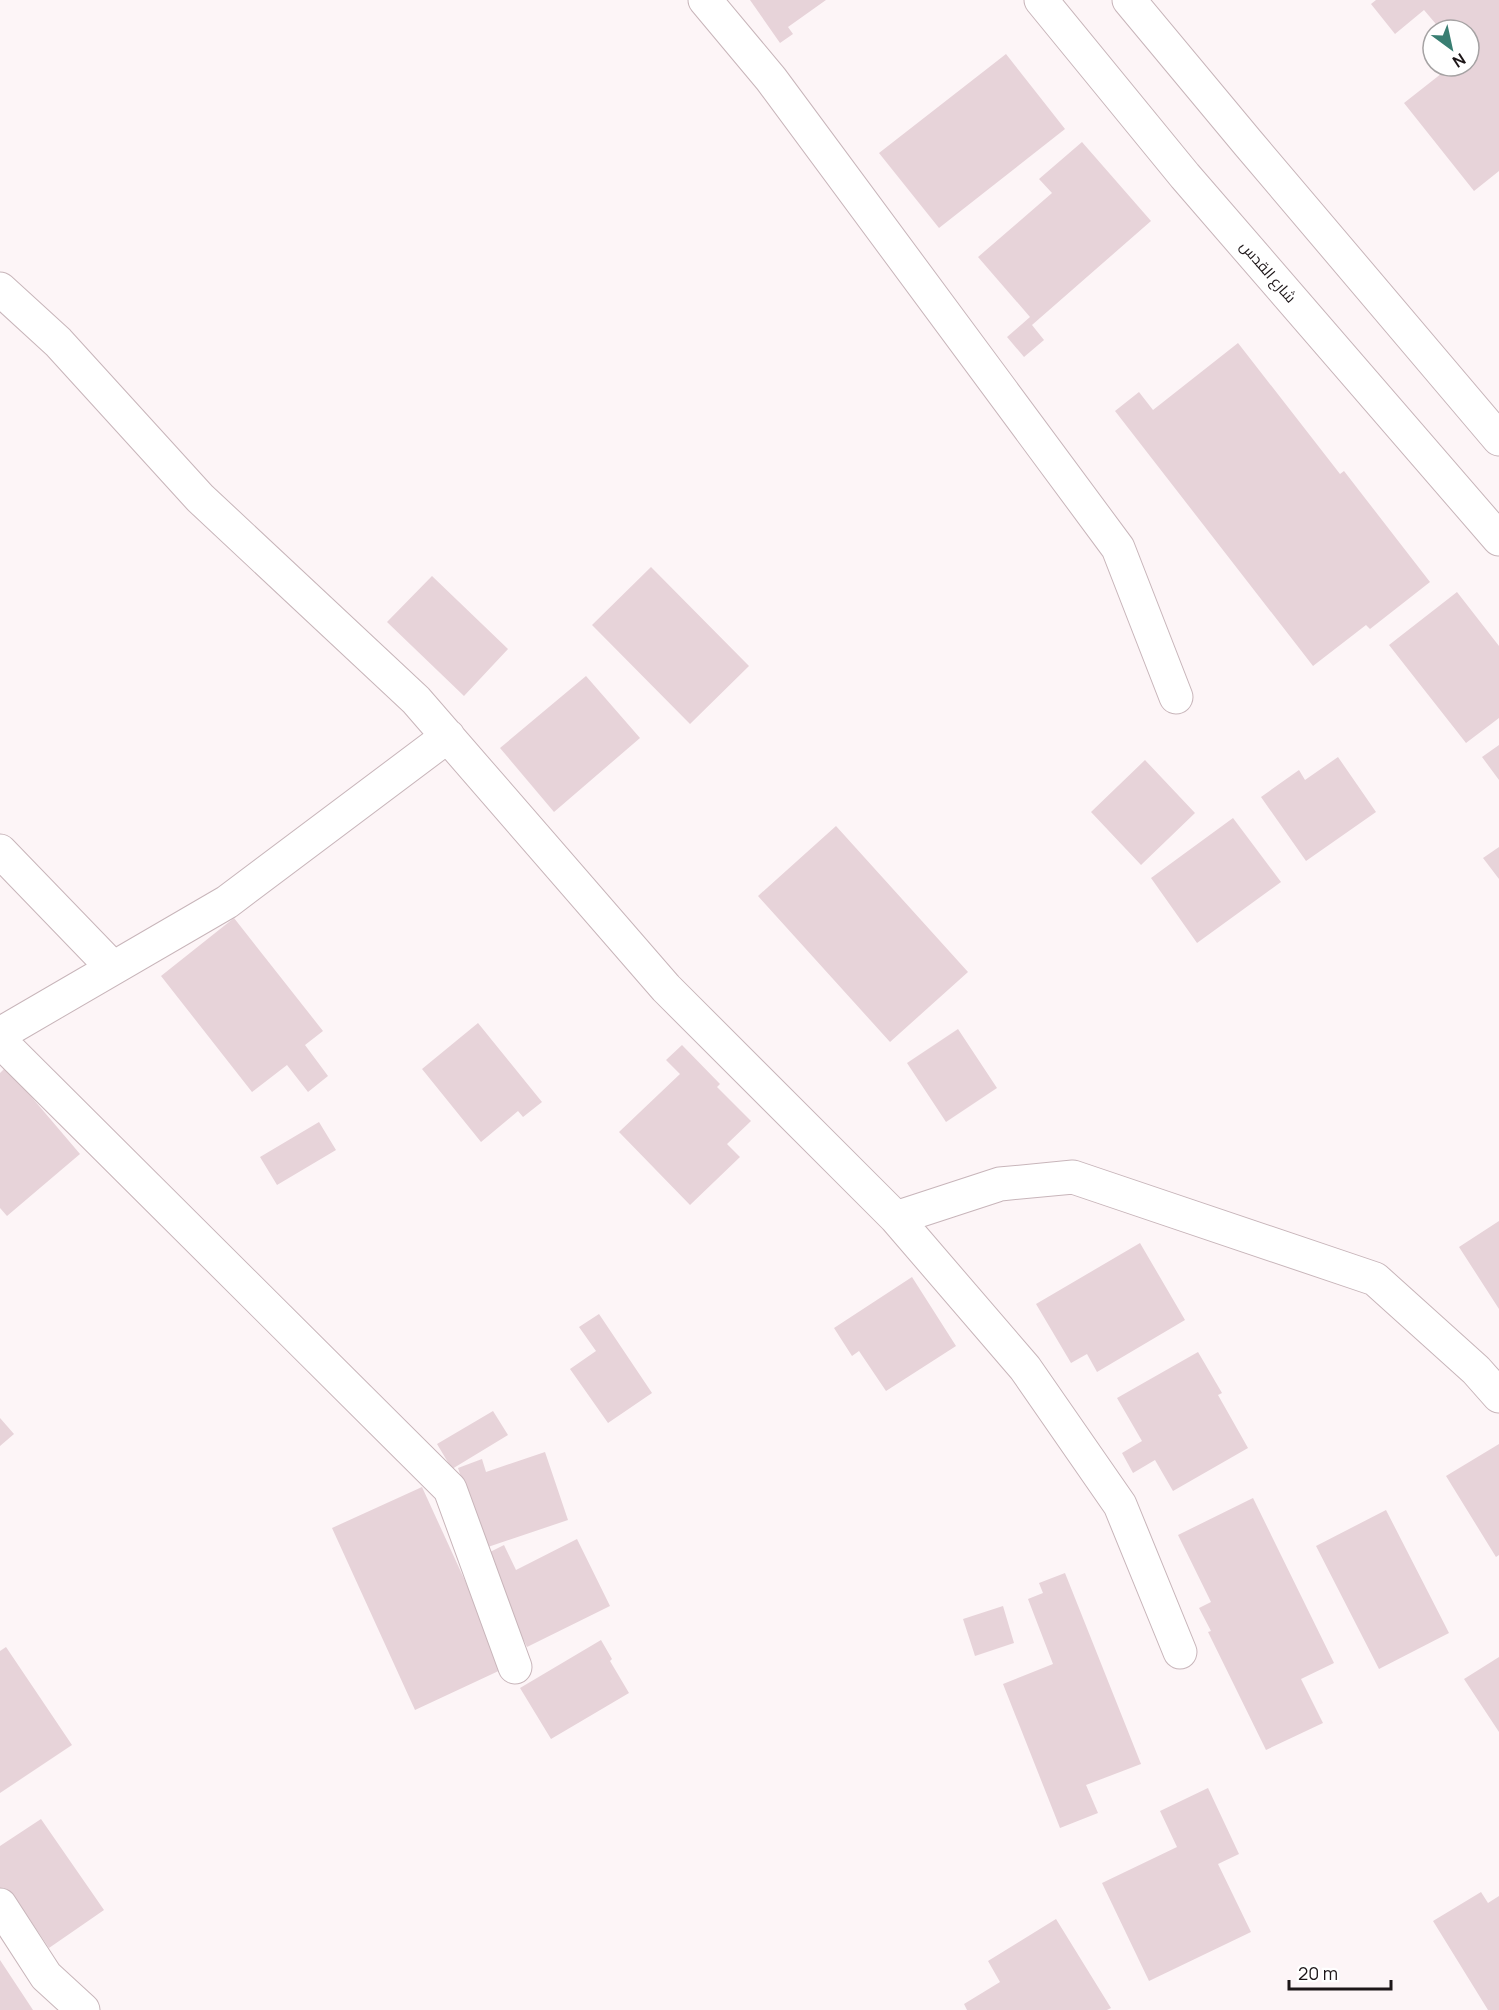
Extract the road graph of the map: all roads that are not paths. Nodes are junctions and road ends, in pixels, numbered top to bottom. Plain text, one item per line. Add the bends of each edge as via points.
1 (705, 0) edge
2 (1041, 0) edge
3 (1129, 0) edge
4 (0, 289) edge
5 (1499, 439) edge
6 (1499, 539) edge
7 (1176, 697) dead end
8 (448, 736) junction
9 (0, 851) edge
10 (113, 968) junction
11 (0, 1034) edge
12 (0, 1041) edge
13 (896, 1218) junction
14 (1499, 1396) edge
15 (1180, 1652) dead end
16 (515, 1667) dead end
17 (0, 1905) edge
18 (83, 2010) edge

1 - 7 street via 778,88 1118,548
2 - 6 street, شارع القدس via 1185,176
3 - 5 street
4 - 8 street via 58,342 200,498 416,700
8 - 10 street via 227,902
8 - 13 street via 666,988
9 - 10 street
10 - 11 street
12 - 16 street via 450,1489
13 - 14 street via 1000,1184 1073,1177 1375,1280 1476,1370
13 - 15 street via 1024,1368 1120,1505
17 - 18 street via 46,1976

